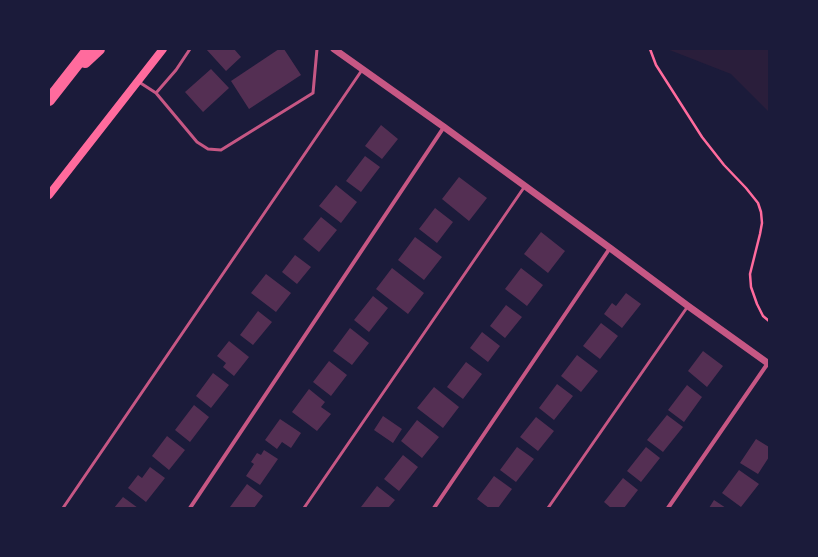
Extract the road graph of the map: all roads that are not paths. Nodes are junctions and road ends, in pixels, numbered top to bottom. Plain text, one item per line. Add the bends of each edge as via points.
1 (89, 49) edge
2 (99, 49) edge
3 (163, 49) edge
4 (190, 49) edge
5 (317, 49) edge
6 (334, 49) edge
7 (363, 69) junction
8 (67, 77) junction
9 (137, 82) junction
10 (156, 93) junction
11 (49, 100) edge
12 (444, 127) junction
13 (525, 186) junction
14 (49, 195) edge
15 (610, 248) junction
16 (688, 306) junction
17 (768, 364) edge
18 (63, 508) edge
19 (190, 508) edge
20 (304, 508) edge
21 (434, 508) edge
22 (548, 508) edge
23 (668, 508) edge

1 - 8 highway
2 - 8 highway
3 - 9 main road
4 - 10 lane
5 - 10 lane via 313,93 221,150 208,149 197,142
6 - 7 street
7 - 12 street
7 - 18 lane
8 - 11 highway
9 - 10 lane
9 - 14 main road
12 - 13 street
12 - 19 street
13 - 15 street
13 - 20 lane
15 - 16 street
15 - 21 street
16 - 17 street
16 - 22 lane
17 - 23 street

